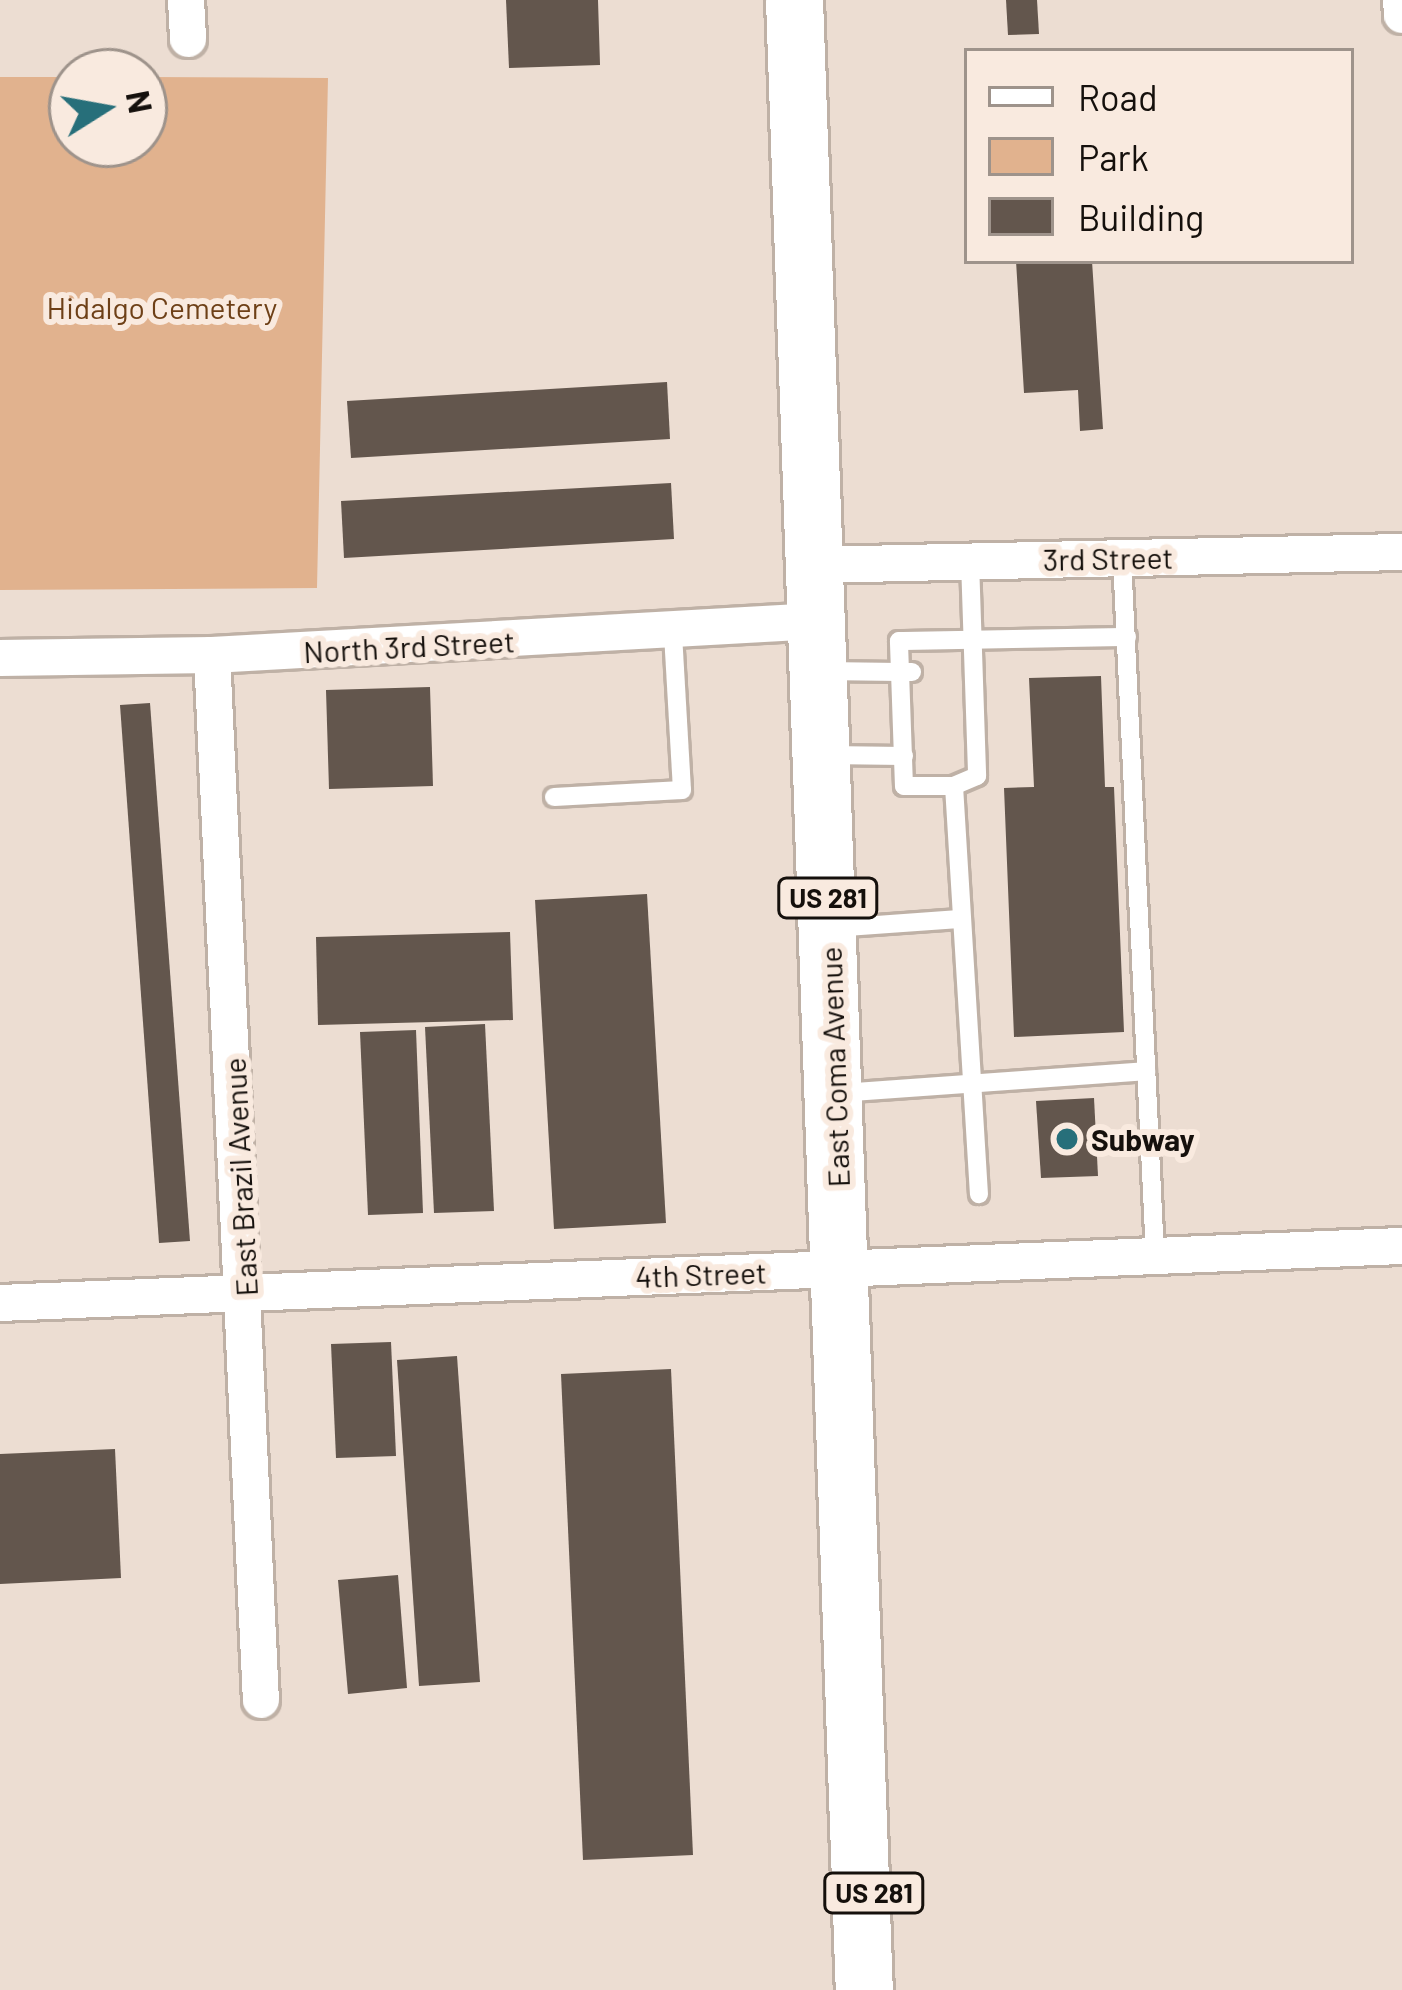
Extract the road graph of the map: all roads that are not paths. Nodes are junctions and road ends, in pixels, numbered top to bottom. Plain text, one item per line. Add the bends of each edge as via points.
1 (186, 0) edge
2 (794, 0) edge
3 (1401, 0) edge
4 (1402, 15) edge
5 (188, 39) dead end
6 (1402, 552) edge
7 (1122, 558) junction
8 (970, 561) junction
9 (815, 565) junction
10 (674, 632) junction
11 (1126, 637) junction
12 (971, 638) junction
13 (818, 646) junction
14 (212, 655) junction
15 (0, 658) edge
16 (906, 672) junction
17 (951, 672) dead end
18 (972, 672) junction
19 (953, 735) dead end
20 (975, 736) junction
21 (906, 742) junction
22 (822, 755) junction
23 (954, 786) junction
24 (554, 797) dead end
25 (962, 919) junction
26 (829, 928) junction
27 (1146, 1071) junction
28 (970, 1084) junction
29 (835, 1094) junction
30 (979, 1194) dead end
31 (1402, 1246) edge
32 (1155, 1255) junction
33 (842, 1268) junction
34 (246, 1293) junction
35 (0, 1304) edge
36 (261, 1700) dead end
37 (862, 1796) junction
38 (864, 1990) edge
39 (885, 1990) edge

1 - 5 street
2 - 9 main road, East Coma Avenue / US 281
3 - 4 street
6 - 7 street, 3rd Street
7 - 8 street, 3rd Street
7 - 11 lane
8 - 9 street, 3rd Street
8 - 12 lane
9 - 13 main road, East Coma Avenue / US 281
10 - 13 street, North 3rd Street
10 - 14 street, North 3rd Street
10 - 24 lane via 682,790
11 - 12 lane
11 - 27 lane
12 - 16 lane via 899,641
12 - 18 lane
13 - 16 lane
13 - 22 main road, East Coma Avenue / US 281
14 - 15 street, North 3rd Street
14 - 34 street, East Brazil Avenue
16 - 21 lane
17 - 18 lane
18 - 20 lane
19 - 20 lane
20 - 23 lane via 977,776
21 - 22 lane
21 - 23 lane via 904,786
22 - 26 main road, East Coma Avenue / US 281
23 - 25 lane
25 - 26 lane
25 - 28 lane
26 - 29 main road, East Coma Avenue / US 281
27 - 28 lane
27 - 32 lane
28 - 29 lane
28 - 30 lane
29 - 33 main road, East Coma Avenue / US 281
31 - 32 street, 4th Street
32 - 33 street, 4th Street
33 - 34 street, 4th Street
33 - 37 main road, East Coma Avenue / US 281
34 - 35 street, 4th Street
34 - 36 street, East Brazil Avenue
37 - 38 main road, East Coma Avenue / US 281
37 - 39 main road, US 281

